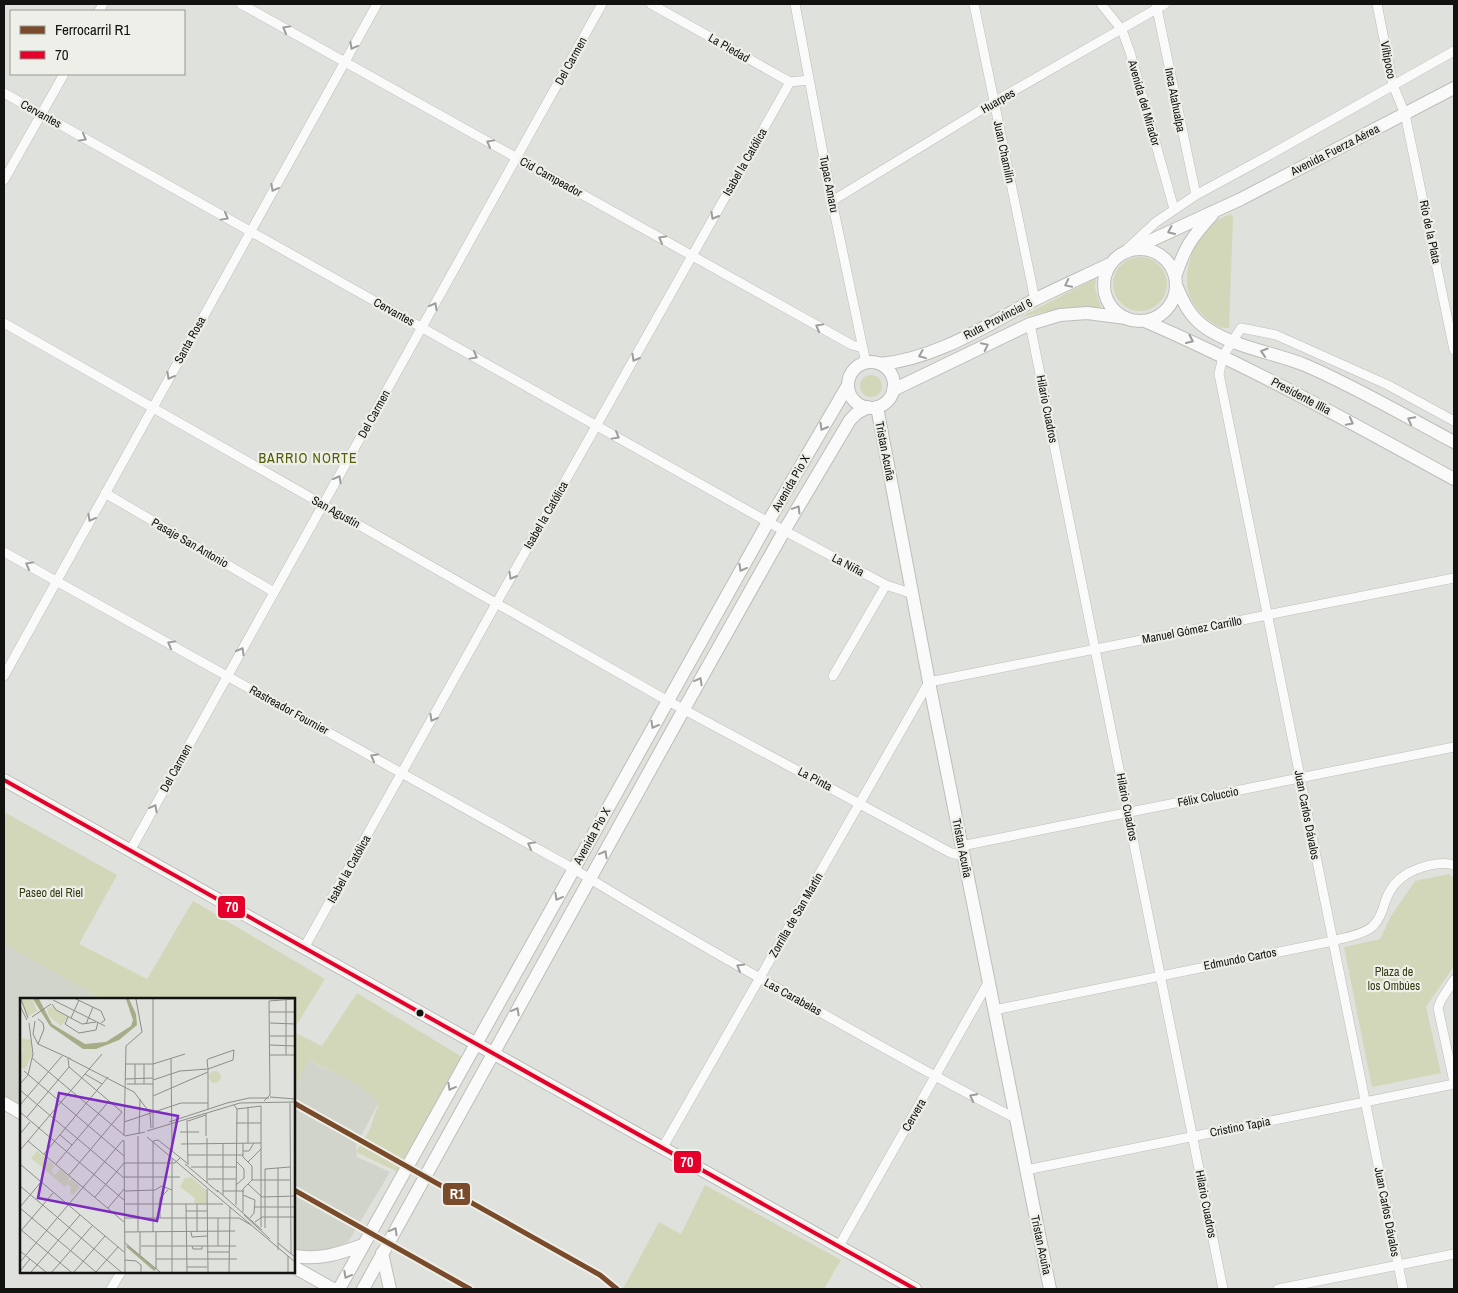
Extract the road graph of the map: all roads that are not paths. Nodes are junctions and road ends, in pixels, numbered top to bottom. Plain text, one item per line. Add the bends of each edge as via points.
1 (241, 4) edge
2 (377, 4) edge
3 (602, 4) edge
4 (651, 4) edge
5 (795, 4) edge
6 (974, 4) edge
7 (1101, 4) edge
8 (1377, 4) edge
9 (1160, 5) edge
10 (1122, 30) junction
11 (1454, 51) edge
12 (345, 62) junction
13 (63, 75) edge
14 (809, 80) junction
15 (790, 82) junction
16 (1393, 85) junction
17 (1454, 88) edge
18 (4, 94) edge
19 (994, 102) junction
20 (41, 114) junction
21 (1405, 114) junction
22 (517, 158) junction
23 (4, 180) edge
24 (1196, 195) junction
25 (832, 201) junction
26 (1174, 209) junction
27 (1215, 211) junction
28 (250, 232) junction
29 (1124, 253) junction
30 (692, 256) junction
31 (1112, 263) junction
32 (1176, 281) junction
33 (1035, 300) junction
34 (1126, 318) junction
35 (1145, 321) junction
36 (4, 323) edge
37 (1030, 324) junction
38 (422, 328) junction
39 (1232, 342) junction
40 (863, 348) junction
41 (1454, 350) edge
42 (1223, 356) junction
43 (866, 363) junction
44 (880, 364) junction
45 (848, 385) junction
46 (893, 390) junction
47 (872, 407) junction
48 (152, 408) junction
49 (1454, 421) edge
50 (597, 425) junction
51 (1454, 442) edge
52 (1454, 478) edge
53 (105, 493) junction
54 (323, 505) junction
55 (768, 522) junction
56 (784, 531) junction
57 (4, 552) edge
58 (1454, 578) edge
59 (56, 581) junction
60 (886, 585) junction
61 (274, 592) junction
62 (913, 594) junction
63 (497, 602) junction
64 (1267, 614) junction
65 (1095, 649) junction
66 (4, 676) edge
67 (228, 676) junction
68 (833, 676) dead end
69 (929, 682) junction
70 (668, 701) junction
71 (684, 709) junction
72 (1454, 748) edge
73 (402, 774) junction
74 (1300, 778) junction
75 (4, 780) edge
76 (859, 803) junction
77 (1128, 813) junction
78 (130, 851) junction
79 (963, 851) junction
80 (1454, 865) edge
81 (574, 869) junction
82 (590, 879) junction
83 (1333, 941) junction
84 (304, 948) junction
85 (1160, 975) junction
86 (760, 978) junction
87 (1454, 980) edge
88 (988, 983) junction
89 (994, 1010) junction
90 (475, 1044) junction
91 (493, 1054) junction
92 (936, 1078) junction
93 (1454, 1083) edge
94 (1365, 1102) junction
95 (4, 1103) edge
96 (20, 1112) edge
97 (1017, 1119) junction
98 (1193, 1136) junction
99 (663, 1147) junction
100 (1026, 1170) junction
101 (363, 1245) junction
102 (839, 1246) junction
103 (382, 1253) junction
104 (1454, 1254) edge
105 (295, 1256) edge
106 (1398, 1265) junction
107 (295, 1268) edge
108 (120, 1273) edge
109 (111, 1289) edge
110 (333, 1289) edge
111 (339, 1289) edge
112 (363, 1289) edge
113 (390, 1289) edge
114 (915, 1289) edge
115 (1050, 1289) edge
116 (1224, 1289) edge
117 (1278, 1289) edge
118 (1403, 1289) edge

12 -> 1 street, Cid Campeador
2 -> 12 street, Santa Rosa
3 - 22 street, Del Carmen
4 - 15 street, La Piedad
5 - 14 street, Tupac Amaru
6 - 19 street, Juan Chamilin
7 - 10 street, Avenida del Mirador
8 - 16 street, Viltipoco
9 - 10 street, Huarpes
9 - 24 street, Inca Atahualpa
10 - 19 street, Huarpes
10 - 26 street, Avenida del Mirador
11 - 16 street
22 -> 12 street, Cid Campeador
12 -> 28 street, Santa Rosa
13 - 20 street
14 - 15 street
14 - 25 street, Tupac Amaru
15 -> 30 street, Isabel la Católica
16 - 21 street, Viltipoco
16 - 24 street
17 - 21 main road, Avenida Fuerza Aérea
18 - 20 street, Cervantes
19 - 25 street, Huarpes
19 - 33 street, Juan Chamilin
20 - 23 street
20 -> 28 street, Cervantes
21 - 27 main road, Avenida Fuerza Aérea
21 - 41 street, Río de la Plata
30 -> 22 street, Cid Campeador
38 -> 22 street, Del Carmen
24 - 26 street
25 - 40 street, Tupac Amaru
26 - 29 street
27 -> 29 main road, Avenida Fuerza Aérea
27 - 32 main road via 1192,236 1182,255
28 - 38 street, Cervantes
28 -> 48 street, Santa Rosa
29 - 31 main road
29 - 32 main road via 1136,249 1156,253 1168,263
40 -> 30 street, Cid Campeador via 852,345
30 -> 50 street, Isabel la Católica
31 -> 33 main road, Ruta Provincial 6
31 - 34 main road via 1106,272 1105,294 1109,304
32 - 35 main road via 1170,305
32 - 39 main road, Presidente Illia via 1181,299 1192,318
33 -> 44 main road, Ruta Provincial 6 via 943,346 900,362
34 - 35 main road
34 - 37 main road, Ruta Provincial 6 via 1087,313 1060,315
35 -> 42 main road, Presidente Illia
36 - 48 street, San Agustín
46 -> 37 main road, Ruta Provincial 6
37 - 65 street, Hilario Cuadros
38 -> 50 street, Cervantes
54 -> 38 street, Del Carmen
39 - 42 street, Juan Carlos Dávalos
39 - 49 street via 1241,328 1276,334 1388,385
51 -> 39 main road, Presidente Illia via 1303,364
40 - 43 street, Tupac Amaru
42 -> 52 main road, Presidente Illia
42 - 64 street, Juan Carlos Dávalos via 1219,374
43 - 44 main road
43 - 45 main road via 853,371
44 - 46 main road via 891,374
45 - 47 main road via 856,402
45 -> 55 main road, Avenida Pio X
46 - 47 main road via 887,401
56 -> 47 main road, Avenida Pio X via 850,420
47 - 62 main road, Tristan Acuña
48 - 53 street, Santa Rosa
48 - 54 street, San Agustín
50 -> 55 street, Cervantes
50 -> 63 street, Isabel la Católica
53 -> 59 street, Santa Rosa
53 - 61 street, Pasaje San Antonio
54 - 61 street, Del Carmen
54 - 63 street, San Agustín
55 - 56 street, Cervantes
55 -> 70 main road, Avenida Pio X
56 - 60 street, La Niña
71 -> 56 main road, Avenida Pio X
59 -> 57 street, Rastreador Fournier
58 - 64 street, Manuel Gómez Carrillo
59 - 66 street, Santa Rosa
67 -> 59 street, Rastreador Fournier
60 - 62 street, La Niña
60 - 68 street
67 -> 61 street, Del Carmen
62 - 69 main road, Tristan Acuña
63 - 70 street, San Agustín
63 -> 73 street, Isabel la Católica
64 - 65 street, Manuel Gómez Carrillo
64 - 74 street, Juan Carlos Dávalos
65 - 69 street, Manuel Gómez Carrillo
65 - 77 street, Hilario Cuadros
73 -> 67 street, Rastreador Fournier
78 -> 67 street, Del Carmen
69 - 76 street, Zorrilla de San Martín
69 - 79 main road, Tristan Acuña
70 - 71 street, La Pinta
70 -> 81 main road, Avenida Pio X
71 - 76 street, La Pinta
82 -> 71 main road, Avenida Pio X
72 - 74 street, Félix Coluccio
81 -> 73 street, Rastreador Fournier
73 - 84 street, Isabel la Católica
74 - 77 street, Félix Coluccio
74 - 83 street, Juan Carlos Dávalos
75 - 78 main road
76 - 79 street, La Pinta via 951,853
76 - 86 street, Zorrilla de San Martín
77 - 79 street, Félix Coluccio
77 - 85 street, Hilario Cuadros
78 - 84 main road
79 - 88 main road, Tristan Acuña
80 - 83 street, Edmundo Cartos via 1431,864 1410,871 1396,881 1374,925 1365,932
81 - 82 street, Las Carabelas
81 -> 90 main road, Avenida Pio X
86 -> 82 street, Las Carabelas
91 -> 82 main road, Avenida Pio X
83 - 85 street, Edmundo Cartos
83 - 94 street, Juan Carlos Dávalos
84 - 90 main road
85 - 89 street, Edmundo Cartos
85 - 98 street, Hilario Cuadros
86 - 92 street, Las Carabelas
86 - 99 street, Zorrilla de San Martín
87 - 93 street via 1438,1008
88 - 89 main road, Tristan Acuña
88 - 92 street, Cervera
89 - 97 main road, Tristan Acuña
90 - 91 main road
90 -> 101 main road, Avenida Pio X
91 - 99 main road
103 -> 91 main road, Avenida Pio X
97 -> 92 street, Las Carabelas
92 - 102 street, Cervera
93 - 94 street, Cristino Tapia
94 - 98 street, Cristino Tapia
94 - 106 street, Juan Carlos Dávalos
95 - 96 main road
97 - 100 main road, Tristan Acuña
98 - 100 street, Cristino Tapia
98 - 116 street, Hilario Cuadros
99 - 102 main road
100 - 115 main road, Tristan Acuña
101 - 105 main road via 336,1255
101 -> 111 main road, Avenida Pio X
102 - 114 main road
103 - 112 main road, Avenida Pio X
103 - 113 main road
104 - 106 street
106 - 117 street
106 - 118 street, Juan Carlos Dávalos
107 - 110 main road
108 - 109 street

